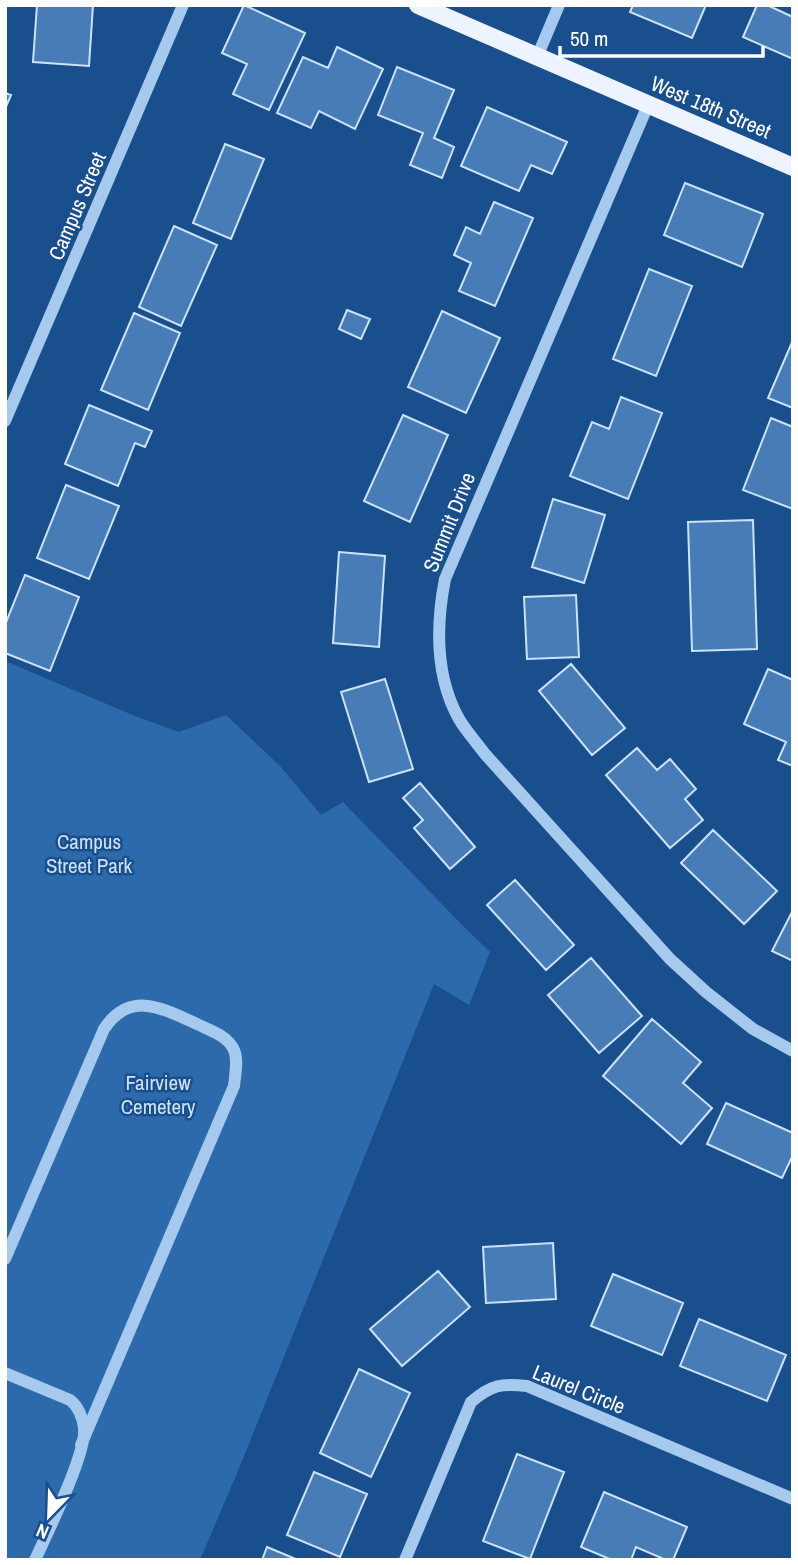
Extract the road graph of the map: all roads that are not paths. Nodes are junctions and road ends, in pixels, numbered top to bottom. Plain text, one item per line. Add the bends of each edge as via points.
1 (183, 5) edge
2 (418, 5) edge
3 (559, 5) edge
4 (537, 57) junction
5 (648, 105) junction
6 (793, 167) edge
7 (5, 421) edge
8 (793, 1051) edge
9 (5, 1259) edge
10 (5, 1373) edge
11 (108, 1384) junction
12 (70, 1400) junction
13 (81, 1445) junction
14 (793, 1499) edge
15 (35, 1560) edge
16 (405, 1560) edge

1 - 7 street, Campus Street
2 - 4 main road, West 18th Street
3 - 4 street
4 - 5 main road, West 18th Street
5 - 6 main road, West 18th Street
5 - 8 street, Summit Drive via 445,579 438,643 458,718 485,754 670,959 754,1028
9 - 11 street via 113,1016 143,1005 161,1008 221,1035 234,1049 234,1086
10 - 12 street
11 - 12 street via 84,1403
11 - 13 street
12 - 13 street via 85,1429
13 - 15 street
14 - 16 street, Laurel Circle via 527,1386 505,1384 486,1389 471,1402

